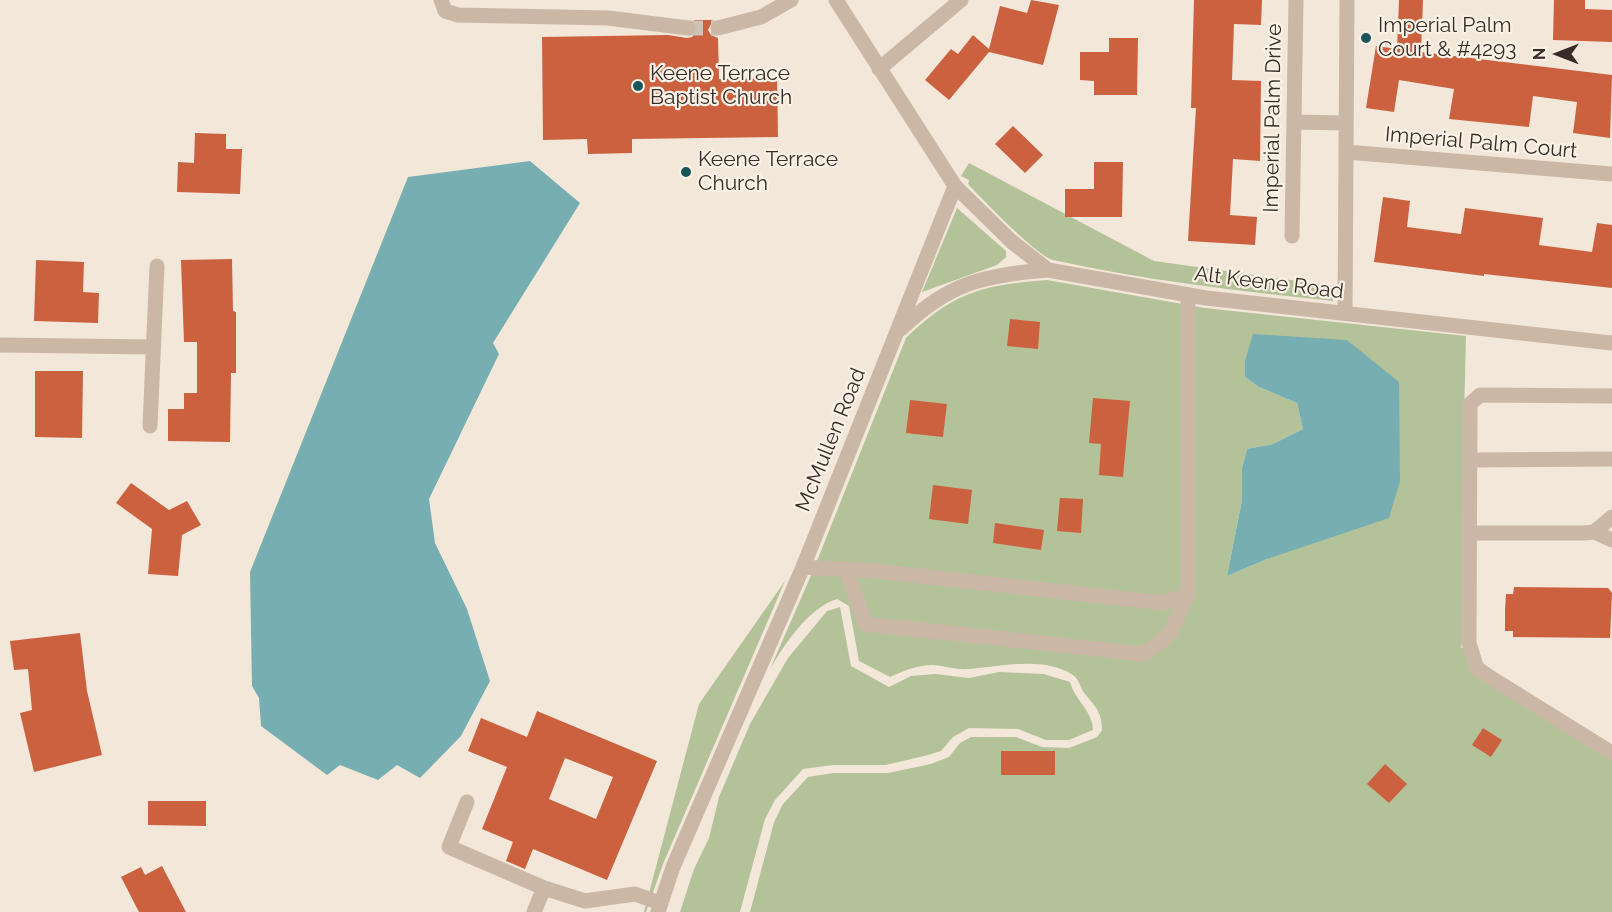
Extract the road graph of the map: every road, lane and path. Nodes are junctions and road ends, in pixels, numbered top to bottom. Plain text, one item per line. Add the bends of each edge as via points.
1 (441, 0) edge
2 (791, 0) edge
3 (836, 0) edge
4 (961, 0) edge
5 (1296, 0) edge
6 (1347, 0) edge
7 (688, 28) tunnel mouth
8 (718, 28) tunnel mouth
9 (879, 69) junction
10 (1294, 122) junction
11 (1346, 123) junction
12 (1346, 152) junction
13 (1612, 174) edge
14 (955, 186) junction
15 (1292, 236) dead end
16 (157, 266) dead end
17 (1048, 270) junction
18 (1188, 295) junction
19 (1345, 313) junction
20 (897, 333) junction
21 (1612, 343) edge
22 (0, 345) edge
23 (153, 347) junction
24 (1612, 396) edge
25 (150, 426) dead end
26 (1612, 459) edge
27 (1470, 460) junction
28 (1612, 517) edge
29 (1594, 532) junction
30 (1470, 533) junction
31 (1612, 540) edge
32 (803, 567) junction
33 (845, 569) junction
34 (1188, 595) junction
35 (1612, 753) edge
36 (467, 802) dead end
37 (544, 888) junction
38 (659, 908) edge
39 (534, 912) edge

1 - 7 street via 445,12 458,15 608,18
2 - 8 street via 760,17
3 - 9 street
4 - 9 street
5 - 10 street, Imperial Palm Drive
6 - 11 street
9 - 14 street
10 - 11 street
10 - 15 street, Imperial Palm Drive
11 - 12 street
12 - 13 street, Imperial Palm Court
12 - 19 street
14 - 17 street, Alt Keene Road via 1011,241
14 - 20 street, McMullen Road
16 - 23 street
17 - 18 street, Alt Keene Road
17 - 20 street via 981,279 952,290 926,304
18 - 19 street, Alt Keene Road
18 - 34 street
19 - 21 street, Alt Keene Road
20 - 32 street, McMullen Road
22 - 23 street
23 - 25 street
24 - 27 street via 1480,395 1470,404
26 - 27 street
27 - 30 street
28 - 29 street
29 - 30 street
29 - 31 street
30 - 35 street via 1469,643 1477,669
32 - 33 street
32 - 38 street, McMullen Road
33 - 34 street via 1164,603
33 - 34 street via 866,624 1144,654 1170,634
36 - 37 street via 449,847
37 - 38 street via 585,901 635,894
37 - 39 street

